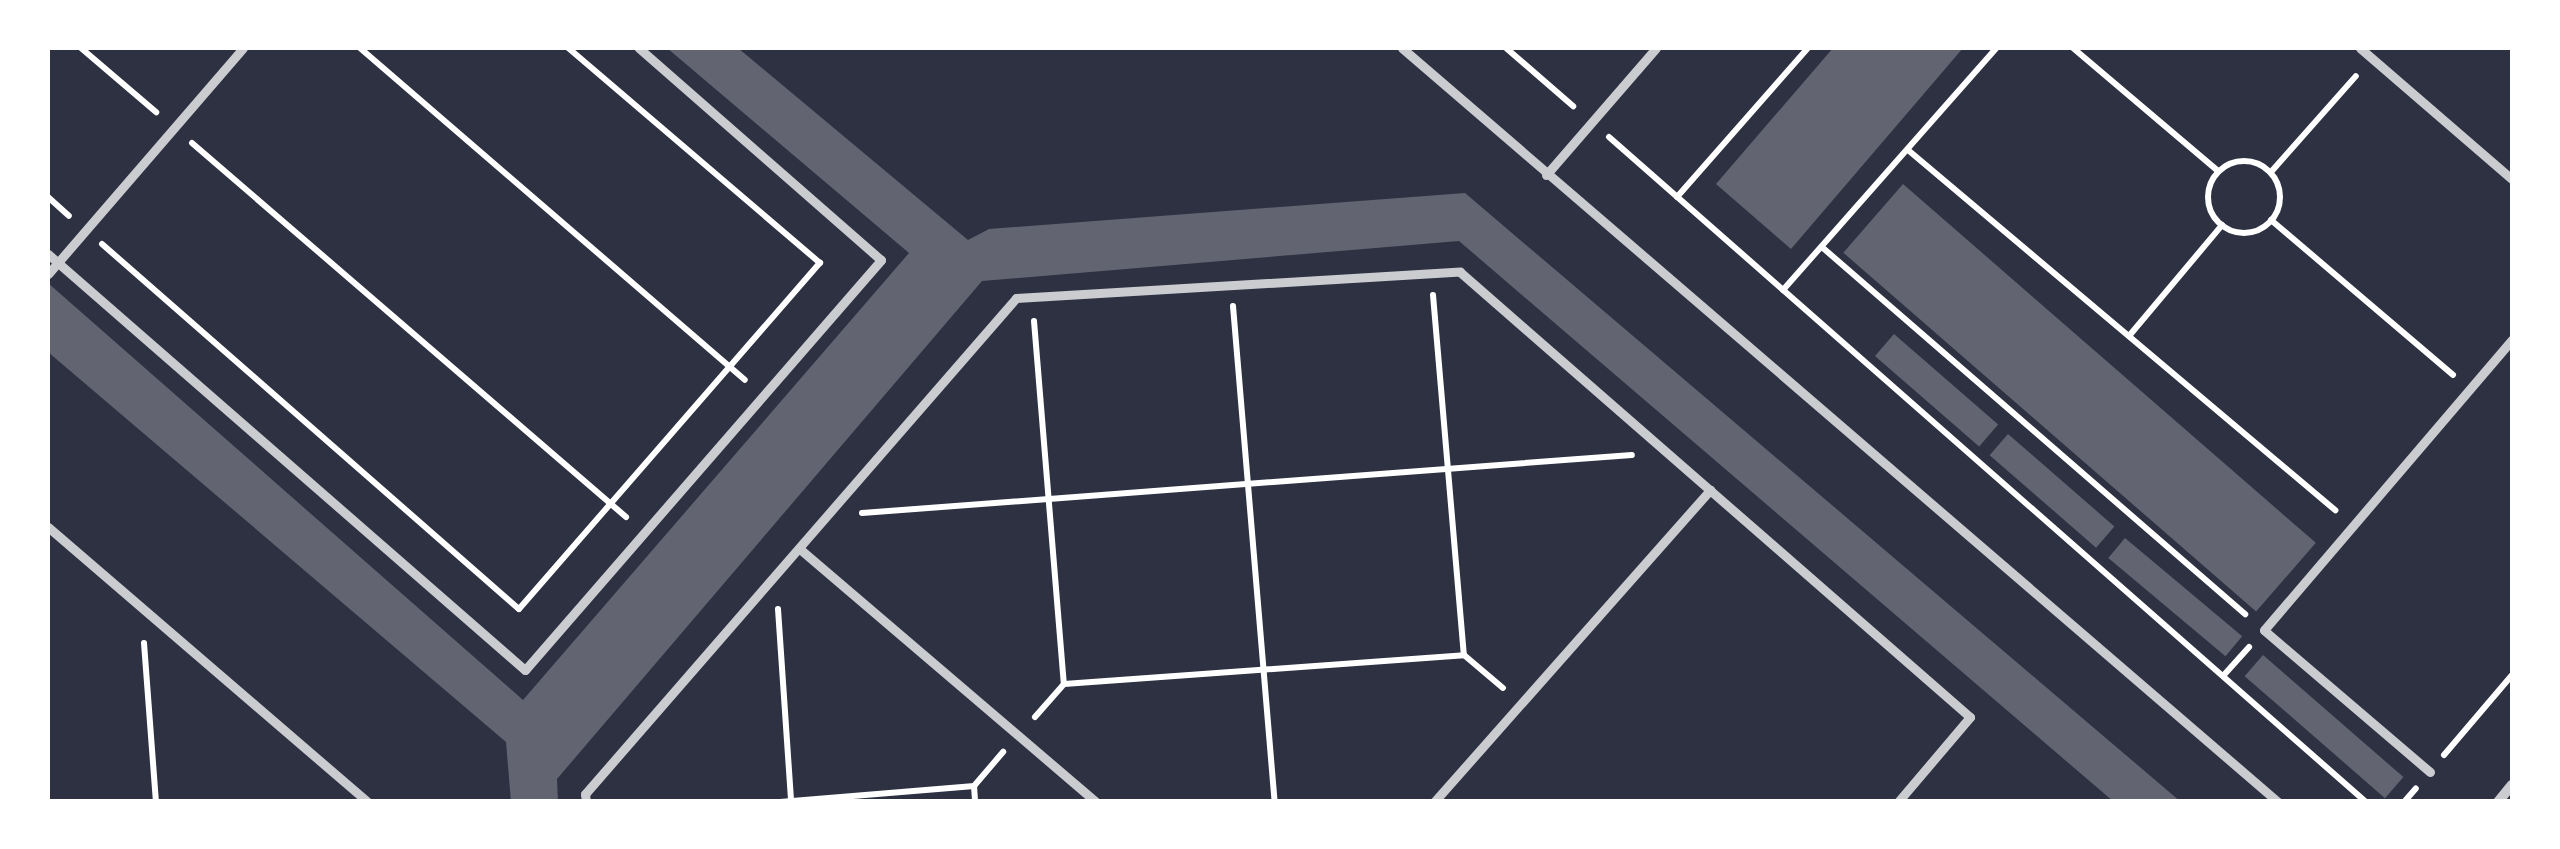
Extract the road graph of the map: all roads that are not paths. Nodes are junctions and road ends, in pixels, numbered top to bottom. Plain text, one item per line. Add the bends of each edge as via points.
1 (244, 48) edge
2 (639, 48) edge
3 (1402, 48) edge
4 (1656, 48) edge
5 (2360, 48) edge
6 (1546, 175) junction
7 (2512, 180) edge
8 (48, 254) edge
9 (58, 263) junction
10 (48, 274) edge
11 (2512, 340) edge
12 (1710, 490) junction
13 (48, 527) edge
14 (801, 550) junction
15 (2430, 772) road end
16 (2512, 785) edge
17 (368, 802) edge
18 (586, 802) edge
19 (1096, 802) edge
20 (1434, 802) edge
21 (1898, 802) edge
22 (2278, 802) edge
23 (2498, 802) edge

1 - 9 street
2 - 9 street via 880,260 526,670
3 - 6 street
4 - 6 street
5 - 7 street
6 - 22 street
8 - 9 street
9 - 10 street
11 - 15 street via 2264,630
12 - 14 street via 1460,272 1016,298
12 - 20 street
12 - 21 street via 1970,718
13 - 17 street
14 - 18 street via 585,794
14 - 19 street
16 - 23 street

